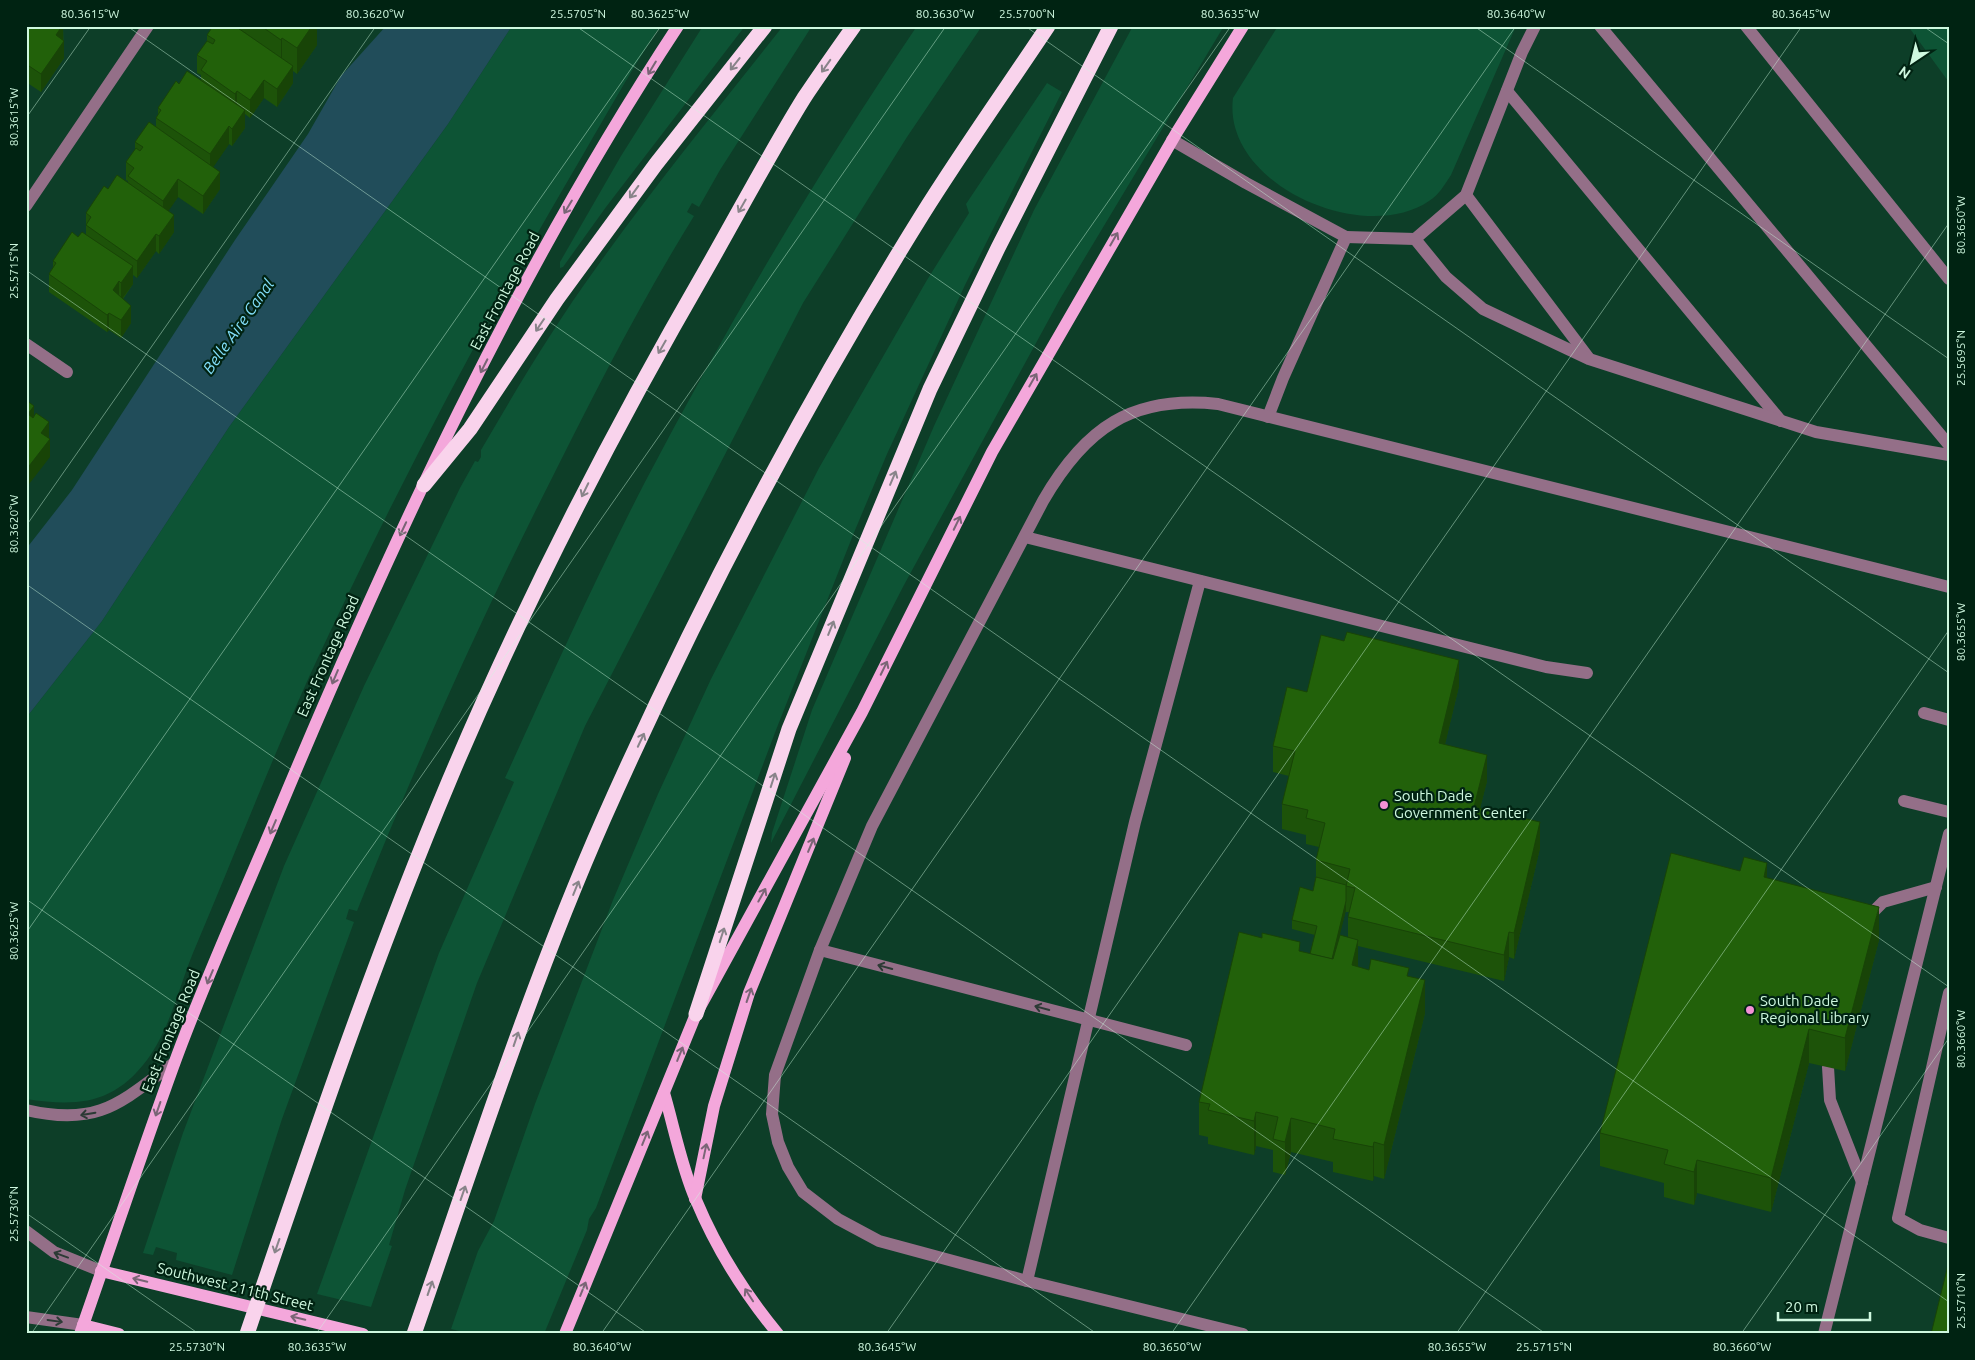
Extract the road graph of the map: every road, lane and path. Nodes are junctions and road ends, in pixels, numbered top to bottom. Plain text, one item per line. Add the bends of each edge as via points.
1 (148, 26) edge
2 (678, 26) edge
3 (765, 26) edge
4 (854, 26) edge
5 (1048, 26) edge
6 (1111, 26) edge
7 (1243, 26) edge
8 (1535, 26) edge
9 (1600, 26) edge
10 (1746, 26) edge
11 (1508, 91) junction
12 (1172, 140) junction
13 (1466, 195) junction
14 (26, 206) edge
15 (1346, 237) junction
16 (1415, 239) junction
17 (1949, 279) edge
18 (26, 344) edge
19 (1589, 359) junction
20 (67, 372) dead end
21 (1268, 416) junction
22 (1781, 421) junction
23 (1949, 445) edge
24 (1949, 455) edge
25 (424, 485) junction
26 (1025, 537) junction
27 (1200, 581) junction
28 (1949, 587) edge
29 (1587, 673) dead end
30 (862, 712) junction
31 (1924, 713) dead end
32 (1949, 720) edge
33 (1904, 802) dead end
34 (1949, 812) edge
35 (1949, 834) edge
36 (1936, 887) junction
37 (1860, 926) edge
38 (820, 950) junction
39 (1949, 993) edge
40 (696, 1014) junction
41 (1089, 1020) junction
42 (1186, 1045) dead end
43 (174, 1063) junction
44 (1828, 1067) dead end
45 (664, 1094) junction
46 (26, 1110) edge
47 (1862, 1182) junction
48 (695, 1199) junction
49 (26, 1231) edge
50 (1949, 1238) edge
51 (100, 1271) junction
52 (1027, 1281) junction
53 (26, 1317) edge
54 (82, 1330) edge
55 (119, 1334) edge
56 (247, 1334) edge
57 (363, 1334) edge
58 (414, 1334) edge
59 (565, 1334) edge
60 (778, 1334) edge
61 (1243, 1334) edge
62 (1824, 1334) edge

1 - 14 street
2 -> 25 main road, East Frontage Road via 564,214
3 -> 25 highway via 645,178 470,429
4 -> 56 highway via 804,98 644,376 497,675 386,937
58 -> 5 highway via 520,1028 604,819 701,613 807,412 918,223
40 -> 6 highway via 789,729 930,389
7 - 12 main road
8 - 11 street
9 - 23 street
10 - 17 street
11 - 13 street
11 - 22 street
12 - 15 street
30 -> 12 main road via 992,452
13 - 16 street
13 - 19 street
15 - 16 street
15 - 21 street
16 - 19 street via 1446,277 1484,310
18 - 20 street
19 - 22 street
21 - 26 street via 1194,402 1150,407 1128,414 1096,434 1070,459
21 - 28 street
22 - 24 street via 1816,432
25 -> 43 main road, East Frontage Road via 338,670
26 - 27 street
26 - 38 street via 872,826
27 - 29 street via 1546,667
27 - 41 street via 1135,822
40 -> 30 main road
48 -> 30 main road via 714,1106 749,993
31 - 32 street
33 - 34 street
35 - 36 street
36 - 37 street via 1883,902
36 - 47 street
41 -> 38 street
38 - 52 street via 775,1075 772,1096 778,1142 803,1192 838,1219 879,1241
39 - 50 street via 1898,1218 1920,1230
45 -> 40 main road
41 - 42 street
41 - 52 street
43 -> 46 street via 122,1102 96,1113 47,1115
43 -> 51 main road, East Frontage Road
44 - 47 street via 1830,1100
45 - 48 main road
59 -> 45 main road
47 - 62 street
60 -> 48 main road via 727,1260
51 -> 49 street via 54,1252
51 - 54 main road, East Frontage Road
57 -> 51 main road, Southwest 211th Street
52 - 61 street
53 -> 54 street
54 - 55 main road

